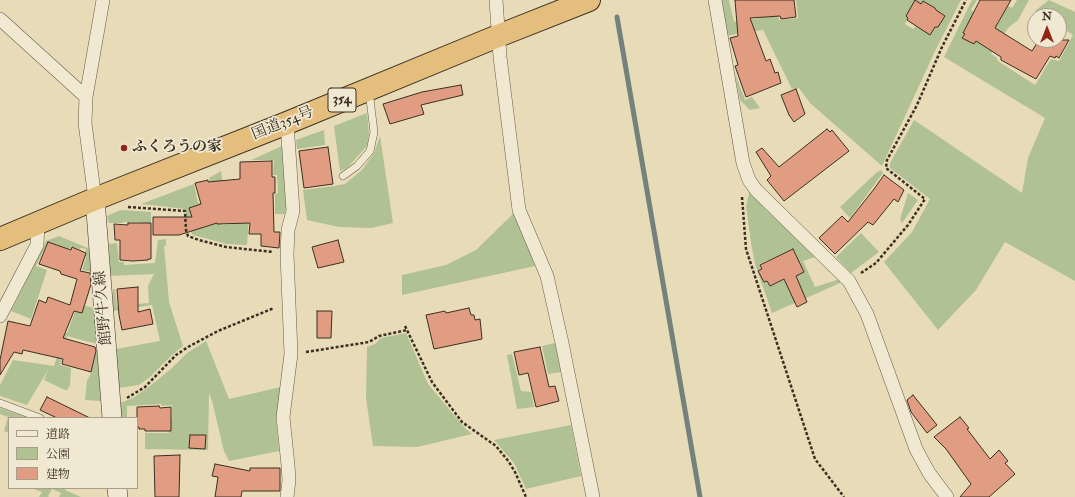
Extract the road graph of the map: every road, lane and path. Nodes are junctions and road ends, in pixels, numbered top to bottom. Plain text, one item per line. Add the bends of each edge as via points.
1 (103, 0) edge
2 (496, 0) edge
3 (589, 0) edge
4 (715, 0) edge
5 (966, 0) edge
6 (0, 19) edge
7 (498, 36) junction
8 (369, 89) junction
9 (86, 96) junction
10 (287, 123) junction
11 (343, 176) dead end
12 (748, 180) junction
13 (95, 199) junction
14 (123, 205) dead end
15 (38, 223) junction
16 (0, 239) edge
17 (288, 254) junction
18 (849, 280) junction
19 (290, 302) junction
20 (0, 316) edge
21 (405, 326) dead end
22 (407, 330) junction
23 (291, 354) junction
24 (0, 403) edge
25 (112, 411) edge
26 (37, 417) edge
27 (287, 497) edge
28 (526, 497) edge
29 (593, 497) edge
30 (844, 497) edge
31 (947, 497) edge

1 - 9 street
2 - 7 street
3 - 7 highway, 国道354号 / 354
4 - 12 street
5 - 18 path via 917,105 887,160 886,168 925,199 908,225 876,263
6 - 9 street
7 - 8 highway, 国道354号 / 354
7 - 29 street via 519,210 546,276
8 - 10 highway, 国道354号 / 354
8 - 11 lane via 374,132 370,151 358,166
9 - 13 street via 86,123
10 - 13 highway, 国道354号 / 354
10 - 17 street via 293,211 288,230
12 - 18 street
12 - 30 path via 742,196 746,249 814,459
13 - 15 highway, 国道354号 / 354
13 - 25 main road, 館野牛久線
14 - 17 path via 129,208 185,211 188,236 199,240 226,247
15 - 16 highway, 国道354号 / 354
15 - 20 street via 37,245
17 - 19 street
18 - 31 street via 867,314 916,449 929,473
19 - 23 street
19 - 25 path via 218,331 188,347 140,391
21 - 22 path
22 - 23 path via 379,336 369,342
22 - 28 path via 432,382 462,422 496,446 512,467
23 - 27 street via 282,417 289,480
24 - 26 lane

